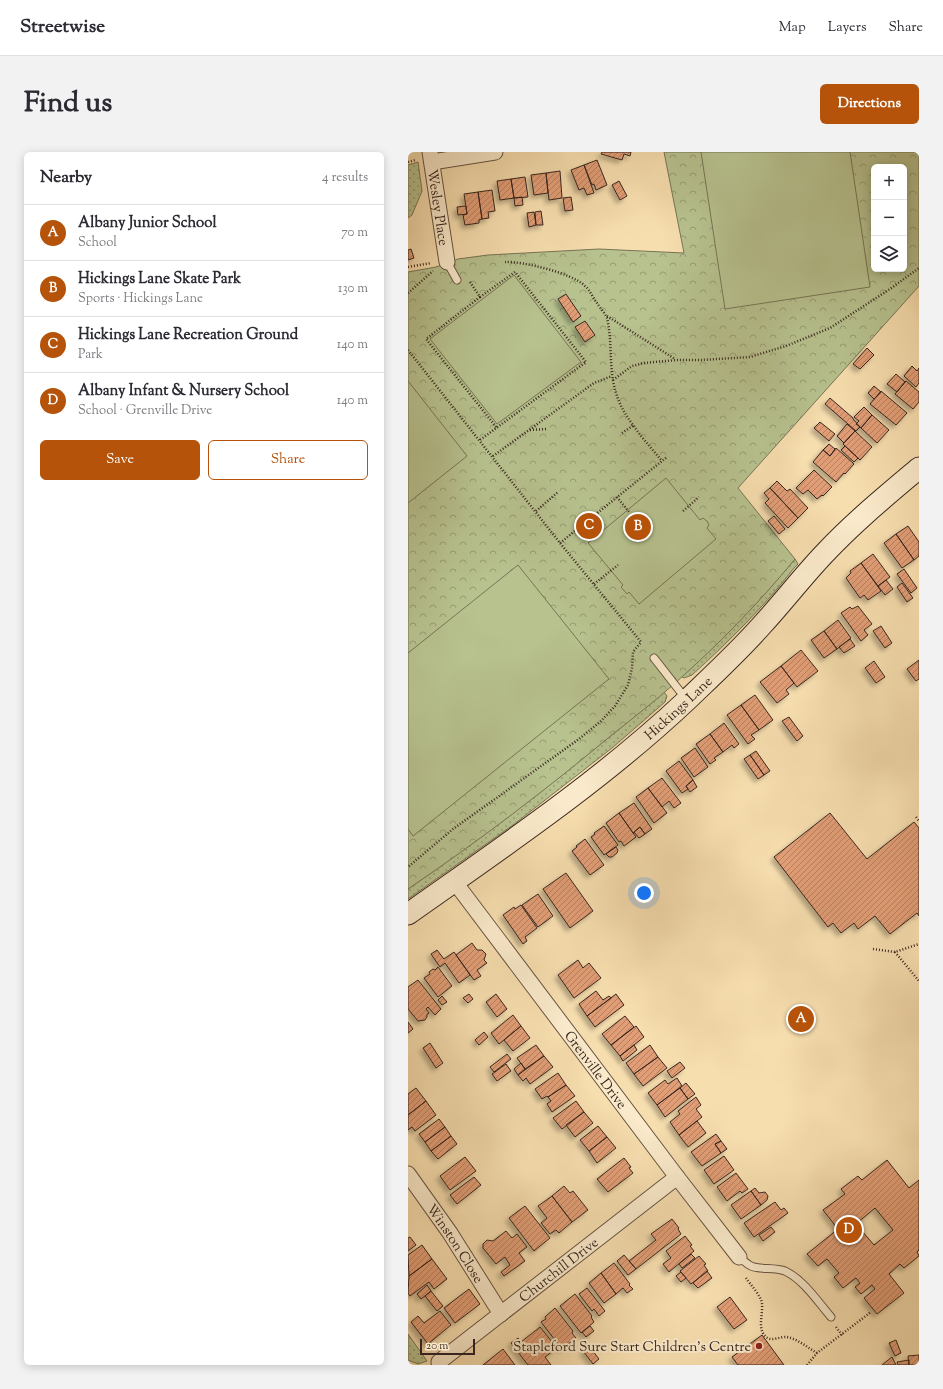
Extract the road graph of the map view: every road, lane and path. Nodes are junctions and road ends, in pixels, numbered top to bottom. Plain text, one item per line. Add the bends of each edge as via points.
1 (494, 152) edge
2 (431, 157) edge
3 (447, 262) junction
4 (504, 262) dead end
5 (408, 267) edge
6 (919, 268) edge
7 (457, 280) dead end
8 (469, 282) dead end
9 (408, 292) edge
10 (480, 297) junction
11 (606, 316) junction
12 (408, 350) edge
13 (676, 360) junction
14 (613, 378) junction
15 (634, 426) junction
16 (497, 428) junction
17 (546, 429) dead end
18 (529, 430) junction
19 (622, 433) dead end
20 (480, 440) junction
21 (493, 456) junction
22 (667, 457) dead end
23 (662, 461) junction
24 (919, 468) edge
25 (558, 492) dead end
26 (617, 497) junction
27 (699, 497) dead end
28 (605, 501) dead end
29 (605, 506) junction
30 (536, 511) junction
31 (683, 511) dead end
32 (629, 512) dead end
33 (560, 543) junction
34 (618, 565) dead end
35 (594, 584) junction
36 (654, 658) dead end
37 (686, 700) junction
38 (916, 817) dead end
39 (919, 821) edge
40 (408, 867) edge
41 (454, 881) junction
42 (408, 914) edge
43 (919, 944) edge
44 (872, 949) dead end
45 (896, 952) junction
46 (918, 979) edge
47 (408, 1174) edge
48 (677, 1177) junction
49 (739, 1257) joint
50 (742, 1273) dead end
51 (871, 1312) dead end
52 (502, 1314) junction
53 (831, 1317) dead end
54 (817, 1353) junction
55 (439, 1362) dead end
56 (807, 1365) edge

1 - 2 street
2 - 3 street, Wesley Place
3 - 5 path
3 - 7 lane
3 - 9 path
4 - 11 path via 530,264 576,279 585,286
6 - 13 path via 830,328 786,346 750,357
8 - 10 path
10 - 16 path via 426,339
10 - 16 path via 515,272 586,362
11 - 13 path
11 - 14 path
12 - 20 path
13 - 14 path via 632,366
14 - 15 path via 617,398
14 - 18 path via 594,383
15 - 19 path
15 - 23 path
16 - 20 path
17 - 18 path
18 - 21 path
20 - 21 path
21 - 30 path
22 - 23 path
23 - 26 path
24 - 37 main road, Hickings Lane via 826,552 761,626
25 - 30 path
26 - 29 path
26 - 32 path
27 - 31 path
28 - 29 path
29 - 33 path
30 - 33 path
33 - 35 path
34 - 35 path
35 - 40 path via 641,642 632,652 630,678 615,706 580,739 453,830
36 - 37 lane
37 - 41 main road, Hickings Lane via 593,781 507,846
38 - 39 path
41 - 42 main road, Hickings Lane
41 - 48 street, Grenville Drive
43 - 45 path
44 - 45 path
45 - 46 path
47 - 52 street, Winston Close
48 - 49 street, Grenville Drive
48 - 52 street, Churchill Drive
49 - 53 lane via 752,1267 781,1270 793,1276
50 - 54 path via 762,1302 762,1329 765,1336 773,1339 789,1337
51 - 54 path
52 - 55 street, Churchill Drive
54 - 56 path

